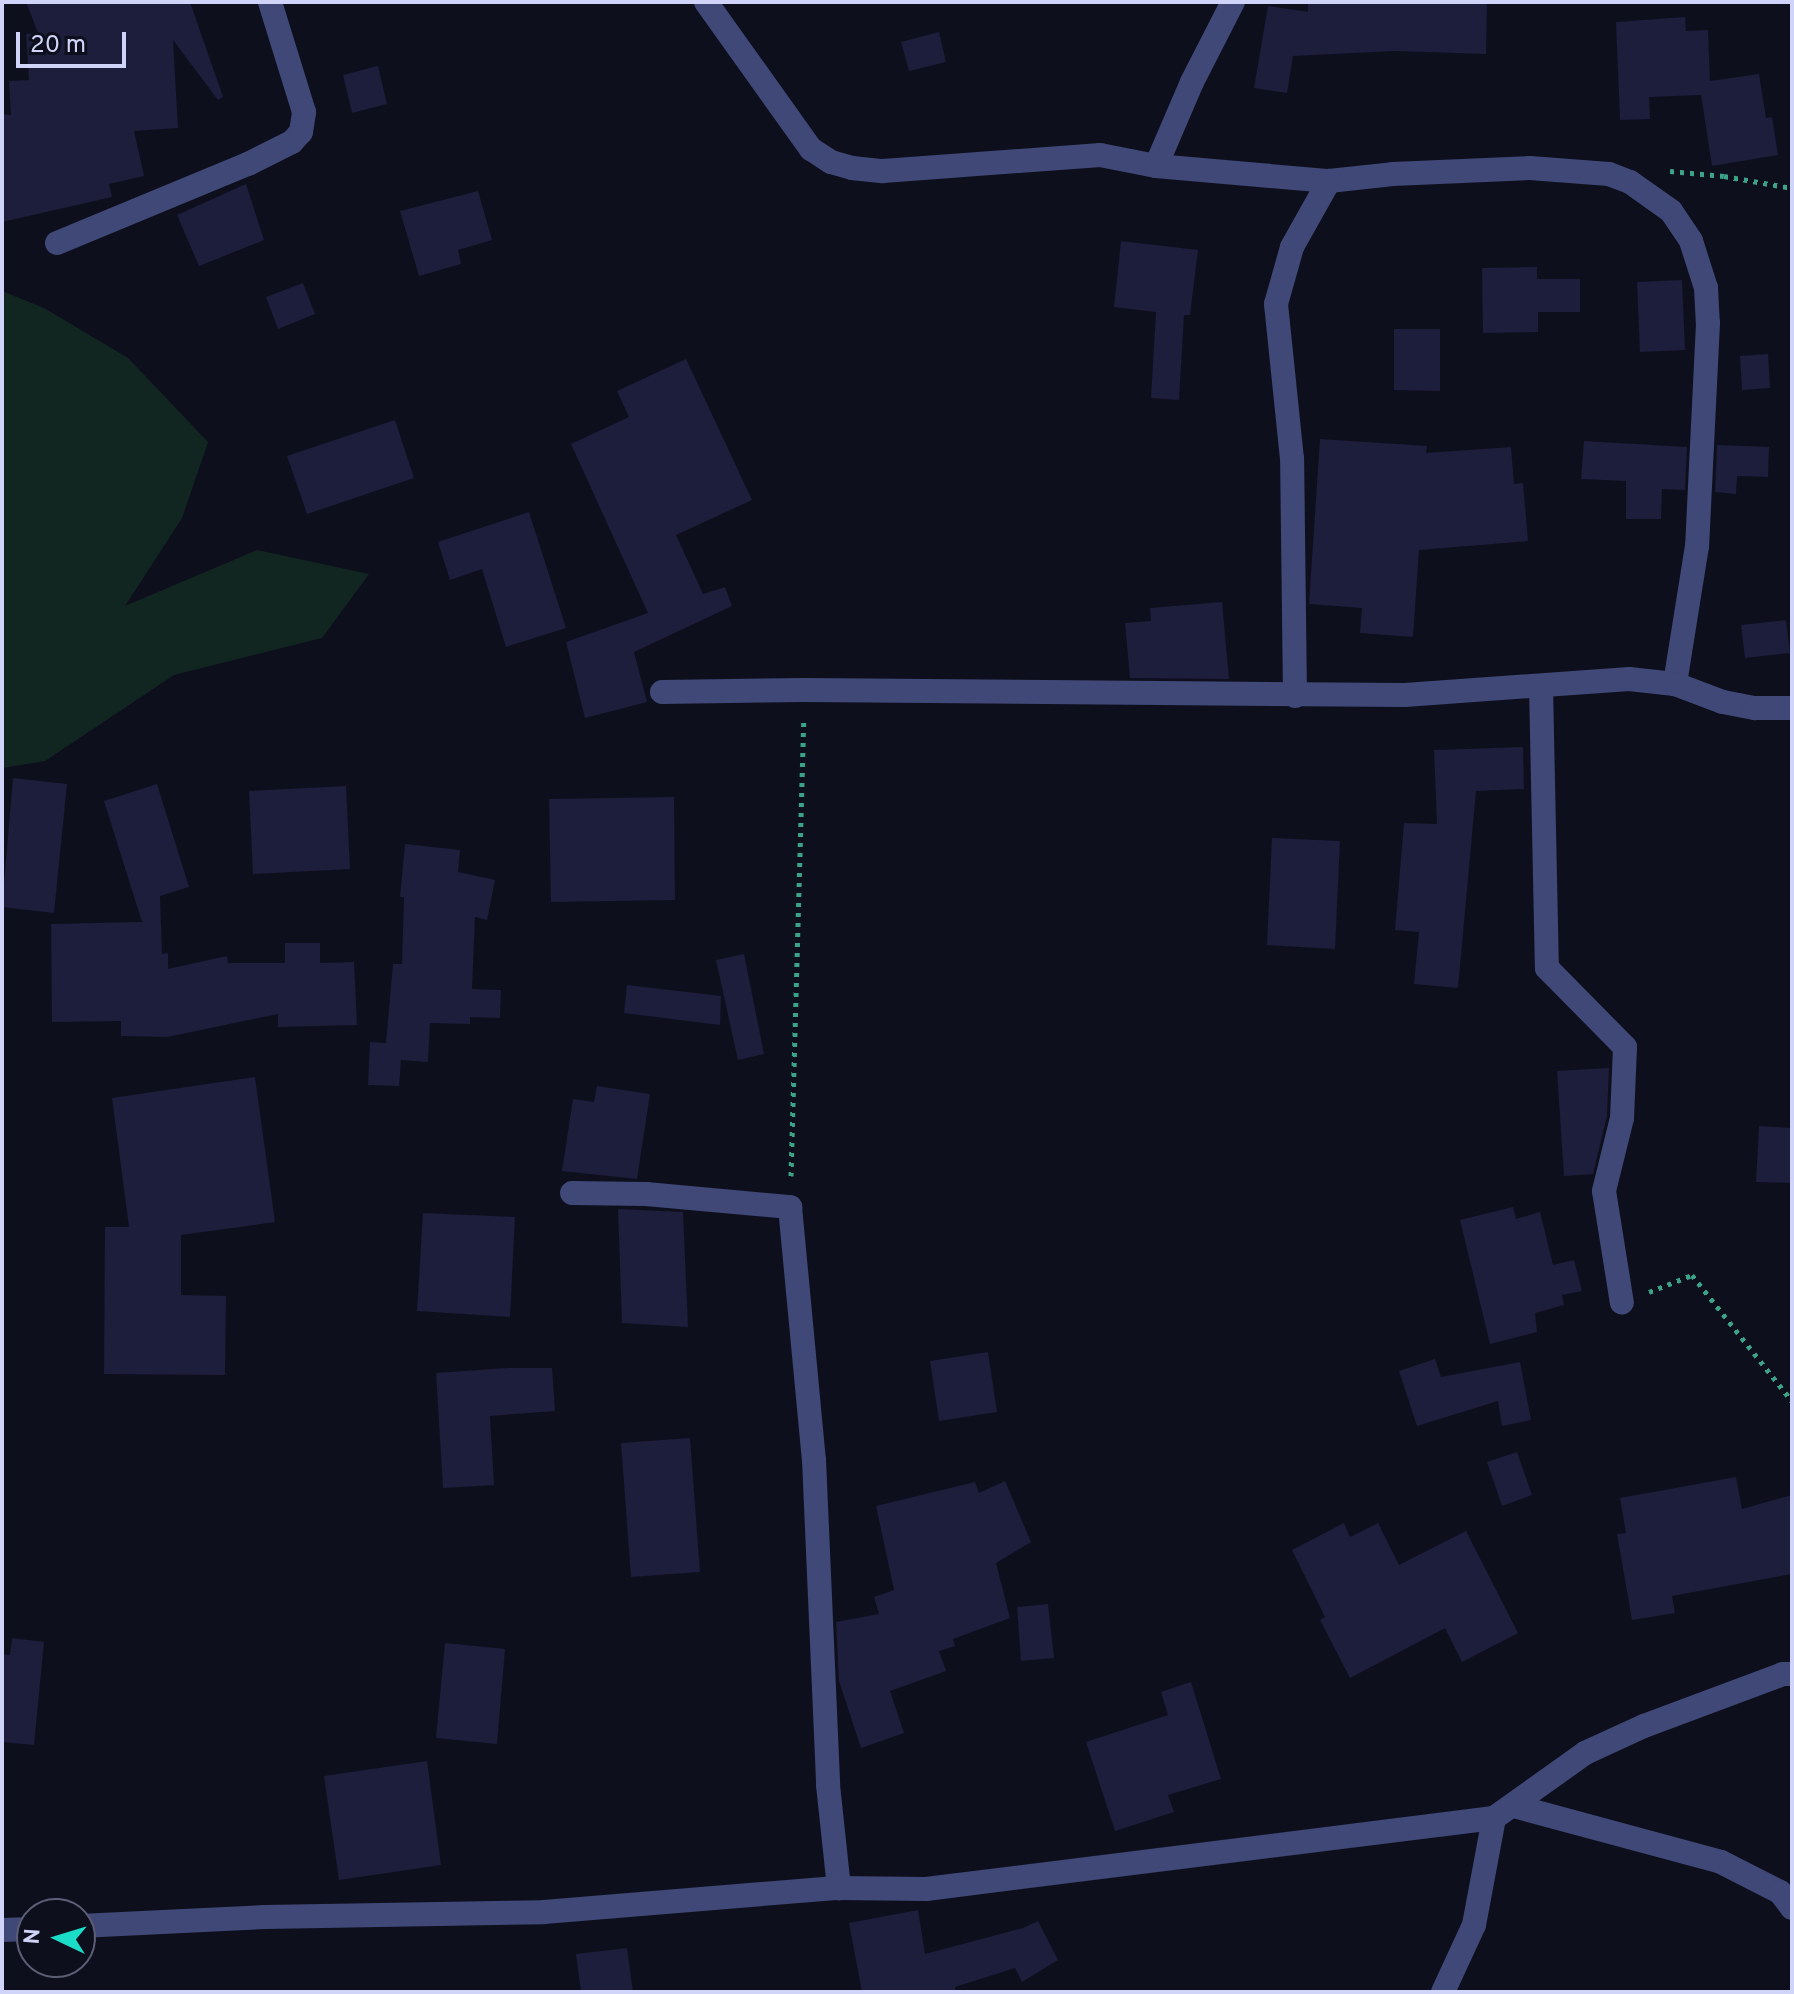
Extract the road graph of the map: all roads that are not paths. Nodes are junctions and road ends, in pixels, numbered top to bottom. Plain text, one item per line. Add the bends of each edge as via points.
1 (270, 2) edge
2 (706, 2) edge
3 (1233, 2) edge
4 (1156, 166) junction
5 (1329, 181) junction
6 (57, 243) dead end
7 (1675, 684) junction
8 (1541, 686) junction
9 (662, 692) dead end
10 (1295, 696) junction
11 (1792, 708) edge
12 (572, 1193) dead end
13 (1622, 1303) road end
14 (1792, 1674) edge
15 (1504, 1812) junction
16 (839, 1888) junction
17 (1792, 1908) edge
18 (96, 1925) edge
19 (1445, 1991) edge

1 - 6 street via 304,112 301,132 248,164
2 - 4 street via 796,130 831,162 883,171 1100,155
3 - 4 street
4 - 5 street
5 - 7 street via 1468,169 1598,173 1630,182 1671,211 1691,241 1706,288 1708,323 1697,546
5 - 10 street via 1292,247 1276,304 1292,459
7 - 8 street via 1629,679
7 - 11 street via 1723,702
8 - 10 street
8 - 13 street via 1547,968 1625,1047 1622,1118 1604,1191
9 - 10 street
12 - 16 street via 790,1207 814,1460 827,1769
14 - 15 street via 1644,1726 1585,1753
15 - 16 street via 926,1889
15 - 17 street via 1721,1862 1780,1892
15 - 19 street via 1474,1925
16 - 18 street via 544,1912

